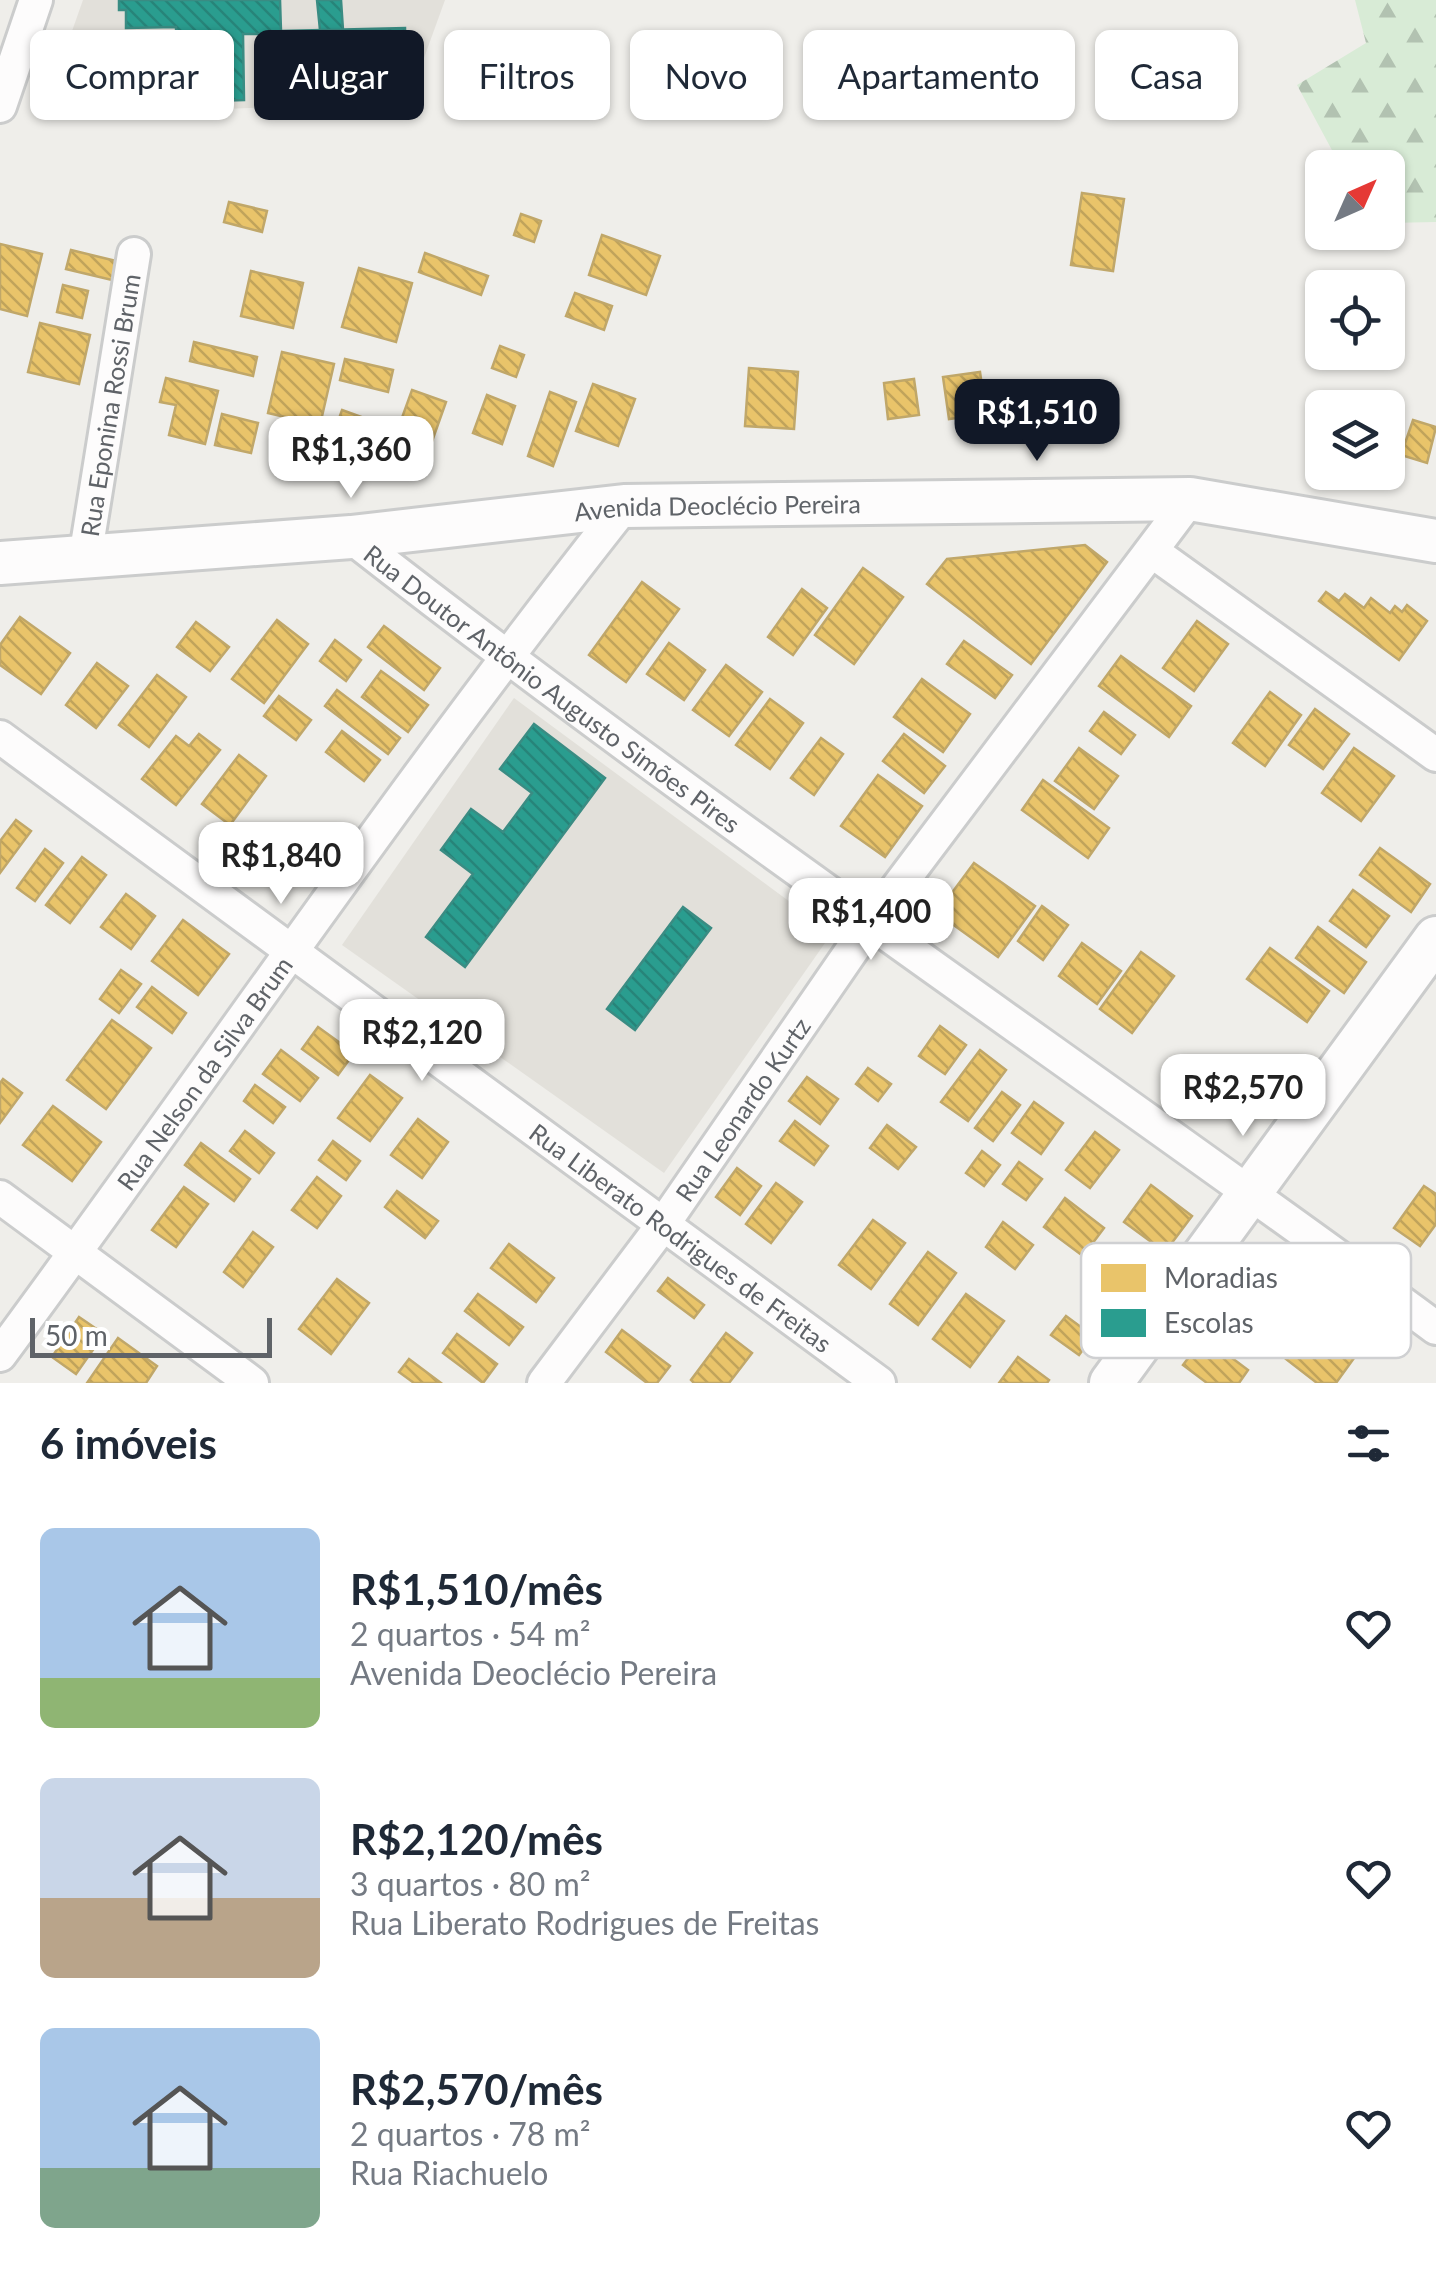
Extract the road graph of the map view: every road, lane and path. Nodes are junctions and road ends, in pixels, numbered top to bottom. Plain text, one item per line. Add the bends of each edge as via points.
1 (36, 0) edge
2 (0, 106) edge
3 (134, 254) dead end
4 (1190, 498) junction
5 (624, 506) junction
6 (351, 537) junction
7 (1436, 541) edge
8 (1153, 552) junction
9 (85, 558) junction
10 (0, 564) edge
11 (504, 657) junction
12 (0, 737) edge
13 (1436, 755) edge
14 (870, 924) junction
15 (1436, 938) edge
16 (290, 948) junction
17 (1250, 1190) junction
18 (0, 1197) edge
19 (662, 1226) junction
20 (1212, 1243) edge
21 (1321, 1243) edge
22 (76, 1252) junction
23 (1411, 1309) edge
24 (1436, 1328) edge
25 (0, 1356) edge
26 (1129, 1358) edge
27 (252, 1383) edge
28 (544, 1383) edge
29 (878, 1383) edge
30 (1111, 1383) edge

1 - 2 street
3 - 9 street, Rua Eponina Rossi Brum
4 - 5 street, Avenida Deoclécio Pereira
4 - 7 street, Avenida Deoclécio Pereira
4 - 8 street, Rua Leonardo Kurtz
5 - 6 street, Avenida Deoclécio Pereira
5 - 11 street, Rua Nelson da Silva Brum
6 - 9 street, Avenida Deoclécio Pereira
6 - 11 street, Rua Doutor Antônio Augusto Simões Pires
8 - 13 street
8 - 14 street, Rua Leonardo Kurtz
9 - 10 street, Avenida Deoclécio Pereira
11 - 14 street, Rua Doutor Antônio Augusto Simões Pires
11 - 16 street, Rua Nelson da Silva Brum
12 - 16 street, Rua Liberato Rodrigues de Freitas
14 - 17 street, Rua Doutor Antônio Augusto Simões Pires
14 - 19 street, Rua Leonardo Kurtz
15 - 17 street
16 - 19 street, Rua Liberato Rodrigues de Freitas
16 - 22 street, Rua Nelson da Silva Brum
17 - 20 street
17 - 21 street, Rua Doutor Antônio Augusto Simões Pires
18 - 22 street
19 - 28 street, Rua Leonardo Kurtz
19 - 29 street, Rua Liberato Rodrigues de Freitas
22 - 25 street, Rua Nelson da Silva Brum
22 - 27 street
23 - 24 street, Rua Doutor Antônio Augusto Simões Pires
26 - 30 street

